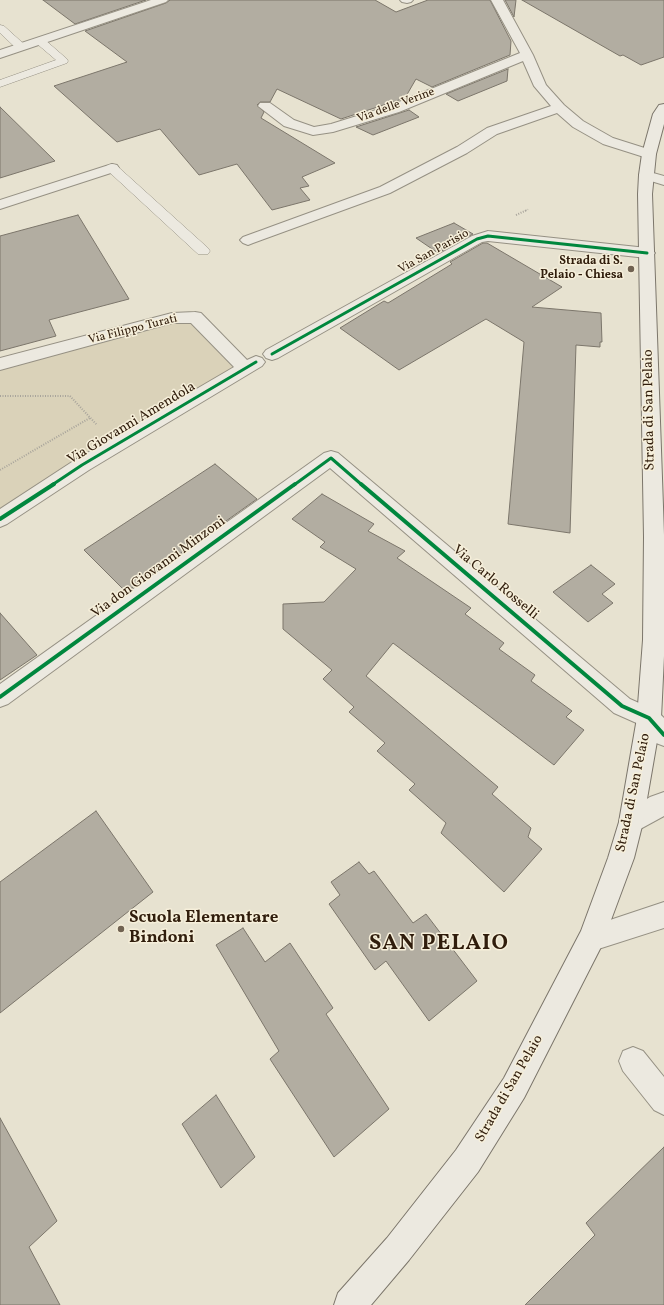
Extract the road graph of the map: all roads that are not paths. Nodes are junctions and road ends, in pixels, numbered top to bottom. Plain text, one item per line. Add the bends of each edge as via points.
1 (162, 0) edge
2 (497, 0) edge
3 (0, 28) edge
4 (40, 41) junction
5 (21, 47) junction
6 (0, 54) edge
7 (527, 55) junction
8 (0, 84) edge
9 (265, 106) dead end
10 (559, 108) junction
11 (664, 108) edge
12 (649, 154) junction
13 (112, 168) joint
14 (646, 175) junction
15 (664, 181) edge
16 (0, 205) edge
17 (248, 240) dead end
18 (203, 251) dead end
19 (647, 252) junction
20 (258, 362) junction
21 (0, 364) edge
22 (331, 458) joint
23 (0, 519) edge
24 (659, 538) edge
25 (659, 596) edge
26 (0, 697) edge
27 (657, 726) edge
28 (664, 804) edge
29 (630, 822) junction
30 (664, 915) edge
31 (592, 938) junction
32 (633, 1061) dead end
33 (664, 1100) edge
34 (350, 1305) edge

1 - 4 street
2 - 7 street
3 - 5 lane
4 - 5 street
4 - 8 lane via 63,61
5 - 6 street
7 - 9 street, Via delle Verine via 394,109 334,128 313,131 290,123
7 - 10 street via 540,86
10 - 12 street via 578,124 608,141
10 - 17 street via 492,131 462,150 385,190
11 - 12 street, Strada di San Pelaio
12 - 14 street, Strada di San Pelaio
13 - 16 street
13 - 18 lane
14 - 15 street
14 - 19 street, Strada di San Pelaio
19 - 20 street, Via San Parisio via 488,236 477,238
19 - 24 street, Strada di San Pelaio
20 - 21 street, Via Filippo Turati via 195,317 172,318
20 - 23 street, Via Giovanni Amendola via 115,445
22 - 26 street, Via don Giovanni Minzoni
22 - 27 street, Via Carlo Rosselli via 622,706
24 - 25 street, Strada di San Pelaio
25 - 27 street, Strada di San Pelaio via 654,640
27 - 29 street, Strada di San Pelaio
28 - 29 street
29 - 31 street, Strada di San Pelaio via 621,858
30 - 31 street
31 - 34 street, Strada di San Pelaio via 514,1088 467,1161
32 - 33 street

